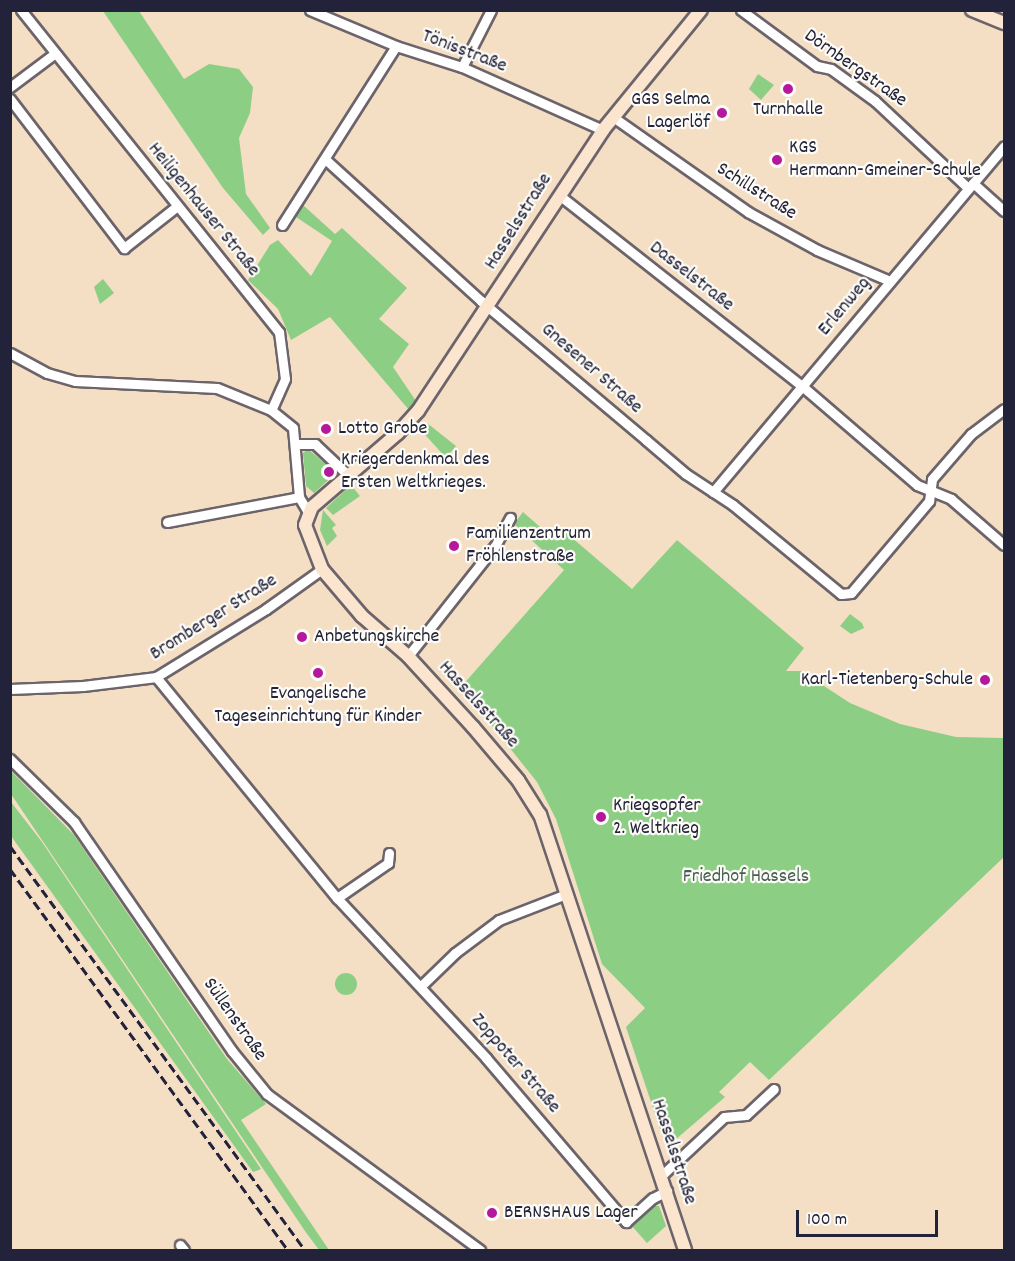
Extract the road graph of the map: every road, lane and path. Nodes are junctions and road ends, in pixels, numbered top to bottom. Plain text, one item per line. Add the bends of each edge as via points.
1 (21, 10) edge
2 (310, 10) edge
3 (491, 10) edge
4 (701, 10) edge
5 (741, 10) edge
6 (972, 10) edge
7 (1005, 23) edge
8 (396, 46) junction
9 (54, 54) junction
10 (462, 68) junction
11 (10, 87) edge
12 (10, 99) edge
13 (613, 117) junction
14 (603, 130) junction
15 (1005, 146) edge
16 (325, 159) junction
17 (971, 186) junction
18 (559, 195) junction
19 (176, 207) junction
20 (1005, 211) edge
21 (282, 225) dead end
22 (890, 281) junction
23 (489, 306) junction
24 (10, 353) edge
25 (802, 386) junction
26 (1005, 409) edge
27 (271, 410) junction
28 (296, 444) junction
29 (349, 476) junction
30 (931, 491) junction
31 (713, 492) junction
32 (299, 497) junction
33 (308, 512) junction
34 (510, 518) dead end
35 (167, 522) dead end
36 (1005, 545) edge
37 (322, 569) junction
38 (408, 656) junction
39 (156, 677) junction
40 (10, 688) edge
41 (10, 759) edge
42 (389, 853) dead end
43 (566, 894) junction
44 (337, 898) junction
45 (421, 986) junction
46 (774, 1089) dead end
47 (661, 1176) junction
48 (667, 1191) junction
49 (480, 1251) edge
50 (685, 1251) edge

1 - 9 street, Heiligenhauser Straße
2 - 8 street, Tönisstraße
3 - 10 street
4 - 13 street, Hasselsstraße
5 - 17 street, Dörnbergstraße via 817,66 831,69 875,101
6 - 7 street
8 - 10 street, Tönisstraße
8 - 16 street
9 - 11 street
9 - 19 street, Heiligenhauser Straße
10 - 14 street, Tönisstraße
12 - 19 street via 124,248
13 - 14 street, Hasselsstraße
13 - 22 street, Schillstraße via 748,212 817,250
14 - 18 street, Hasselsstraße
15 - 17 street, Erlenweg
16 - 21 street
16 - 23 street, Gnesener Straße
17 - 20 street, Dörnbergstraße
17 - 22 street, Erlenweg
18 - 23 street, Hasselsstraße
18 - 25 street, Dasselstraße
19 - 27 street, Heiligenhauser Straße via 279,332 285,379
22 - 25 street, Erlenweg
23 - 29 street, Hasselsstraße via 413,418
23 - 31 street, Gnesener Straße via 676,466
24 - 27 street via 47,373 75,381 217,388
25 - 30 street, Dasselstraße via 917,485
25 - 31 street, Erlenweg
26 - 30 street via 971,434 932,478
27 - 28 street via 291,424
28 - 29 street via 315,444
28 - 32 street
29 - 33 street, Hasselsstraße
30 - 31 street, Gnesener Straße via 929,501 851,593 844,595
30 - 36 street, Dasselstraße via 951,499
32 - 33 street
32 - 35 street
33 - 37 street, Hasselsstraße via 306,532
34 - 38 street via 495,546
37 - 38 street, Hasselsstraße via 362,616
37 - 39 street, Bromberger Straße
38 - 43 street, Hasselsstraße via 530,797 540,815
39 - 40 street, Bromberger Straße via 83,686
39 - 44 street, Zoppoter Straße
41 - 49 street, Süllenstraße via 74,822 232,1051 267,1094
42 - 44 street via 388,863
43 - 45 street via 499,920 455,953
43 - 47 street, Hasselsstraße
44 - 45 street, Zoppoter Straße
45 - 48 street, Zoppoter Straße via 626,1222
46 - 47 street via 746,1115 724,1117
47 - 48 street, Hasselsstraße
48 - 50 street, Hasselsstraße

